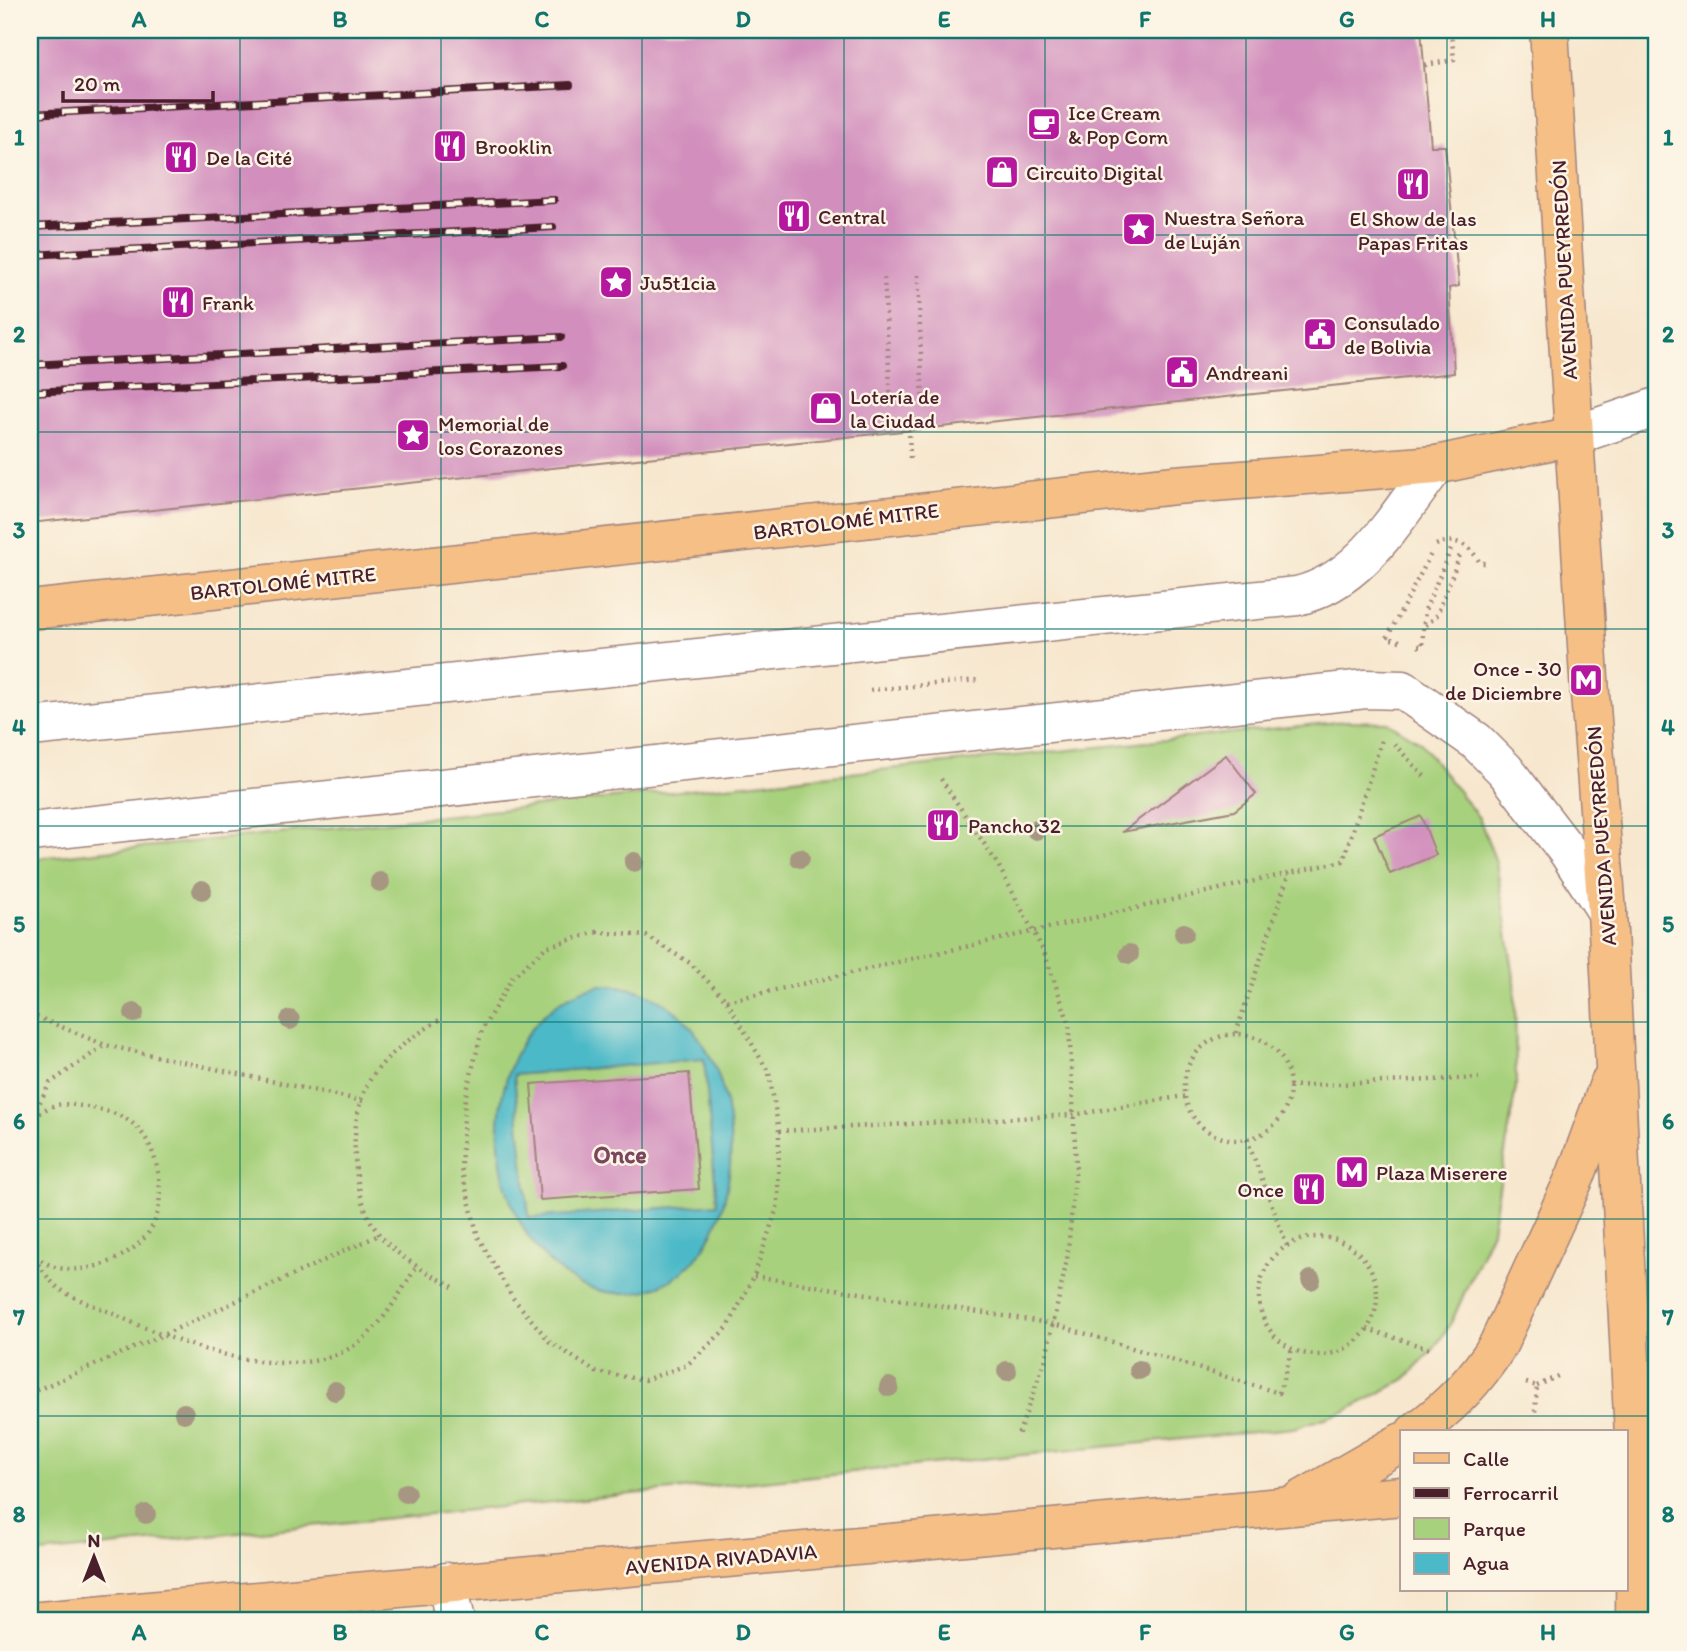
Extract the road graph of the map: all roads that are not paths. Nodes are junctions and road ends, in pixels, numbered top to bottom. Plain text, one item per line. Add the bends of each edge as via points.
1 (1549, 30) edge
2 (1657, 407) edge
3 (1573, 436) junction
4 (1436, 465) junction
5 (30, 611) edge
6 (30, 727) edge
7 (30, 832) edge
8 (1608, 912) junction
9 (1616, 1066) junction
10 (1418, 1430) edge
11 (1400, 1443) edge
12 (1640, 1475) edge
13 (1400, 1496) edge
14 (1290, 1506) junction
15 (446, 1583) junction
16 (40, 1621) edge
17 (455, 1621) edge
18 (1635, 1621) edge

1 - 3 main road, AVENIDA PUEYRREDÓN
2 - 3 street, BARTOLOMÉ MITRE
3 - 4 main road, BARTOLOMÉ MITRE
3 - 8 main road, AVENIDA PUEYRREDÓN
4 - 5 main road, BARTOLOMÉ MITRE via 1134,489
4 - 6 street via 1364,558 1341,579 1297,596
7 - 8 street via 1135,712 1366,689 1403,690 1476,741 1505,770
8 - 9 main road, AVENIDA PUEYRREDÓN
9 - 10 main road via 1571,1187 1499,1345 1447,1407
9 - 12 main road, AVENIDA PUEYRREDÓN
11 - 14 main road
12 - 18 main road, AVENIDA PUEYRREDÓN
13 - 14 main road, AVENIDA RIVADAVIA
14 - 15 main road, AVENIDA RIVADAVIA
15 - 16 main road, AVENIDA RIVADAVIA
15 - 17 street

